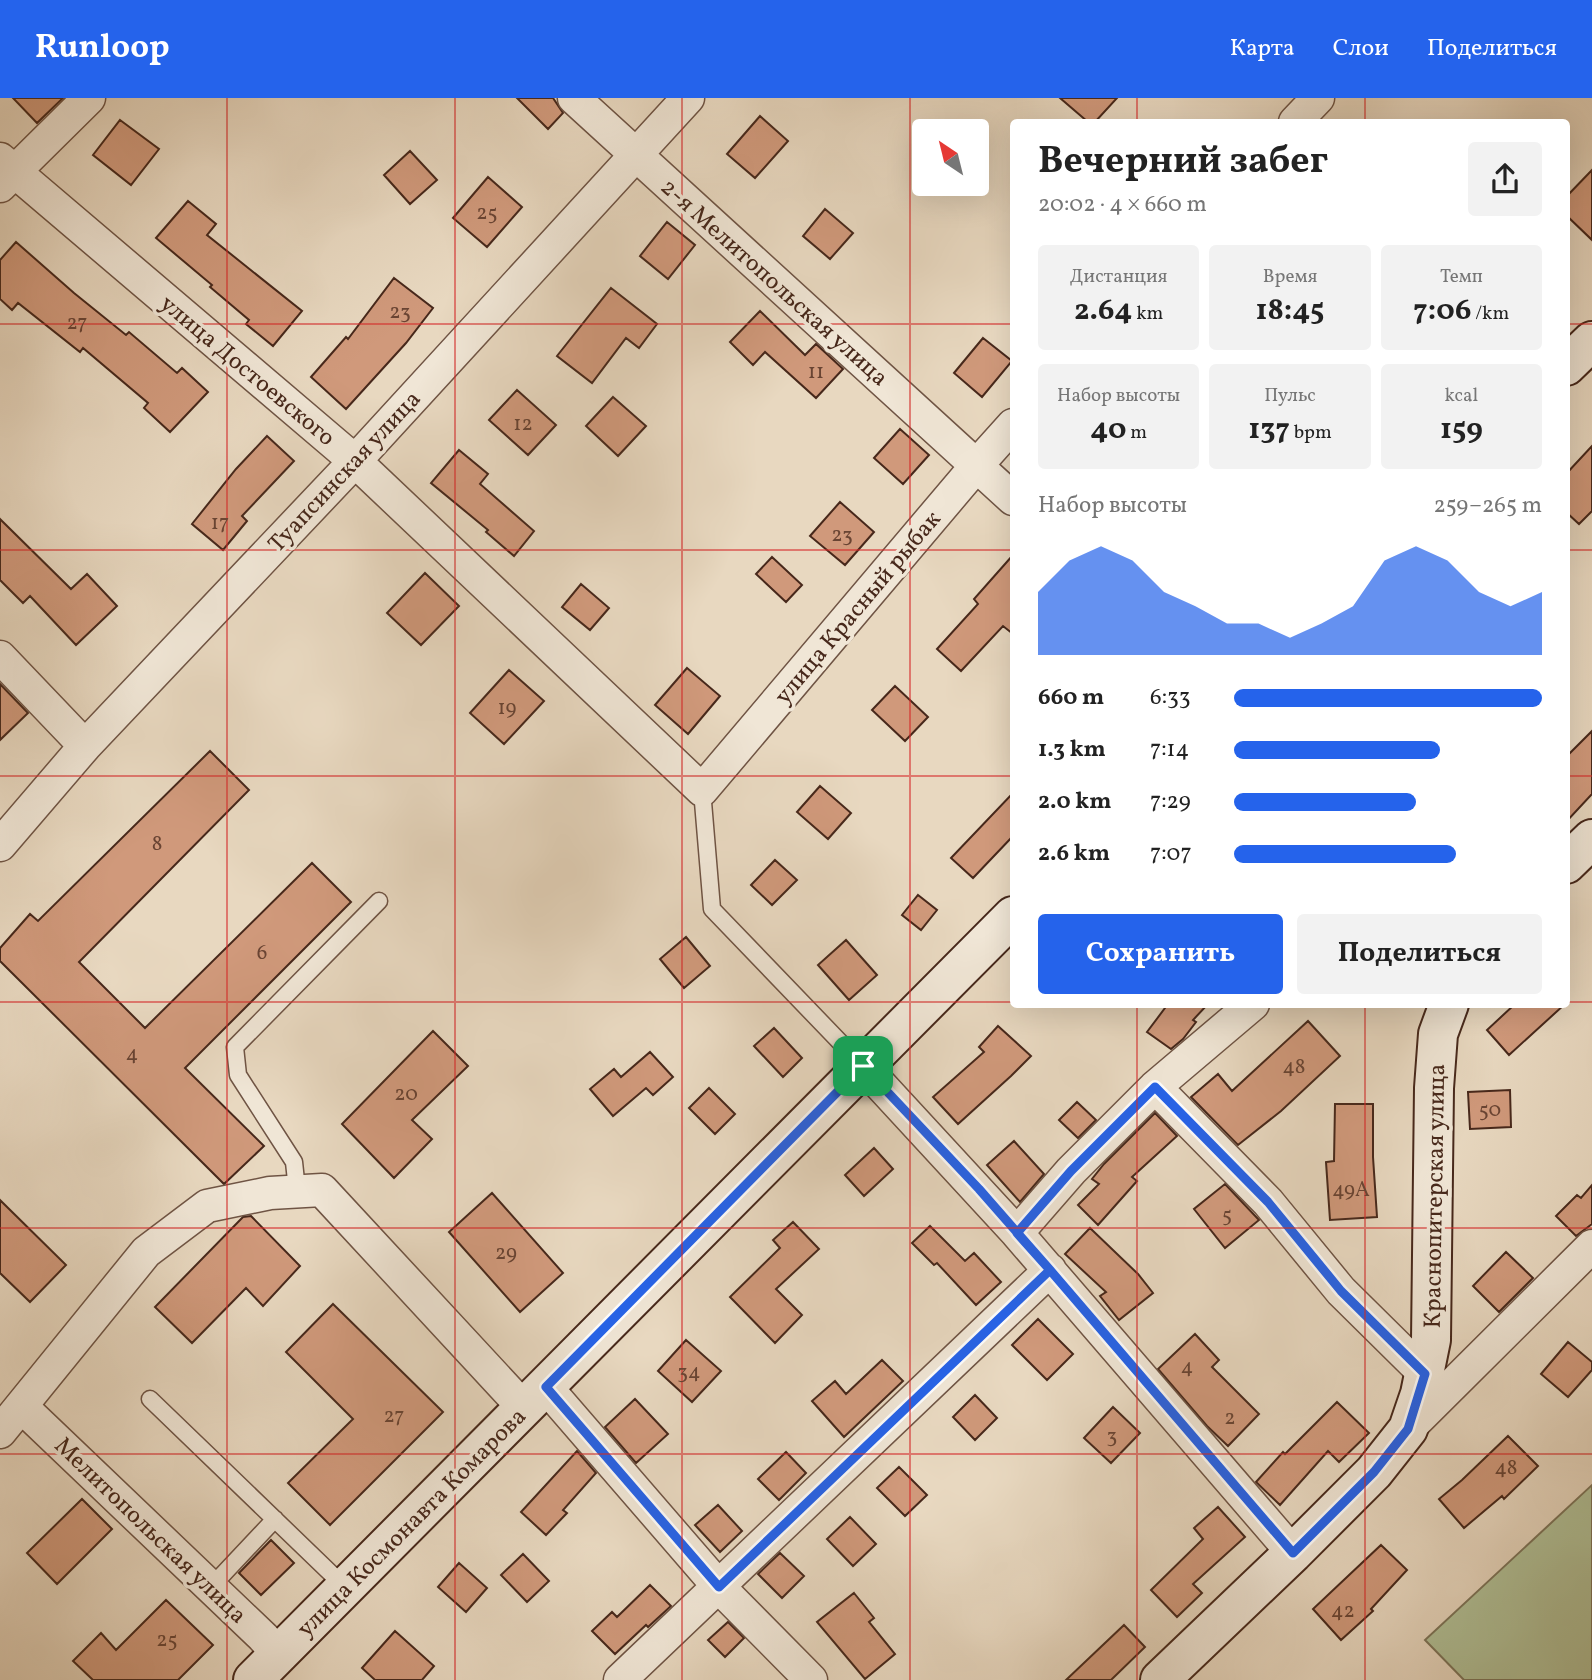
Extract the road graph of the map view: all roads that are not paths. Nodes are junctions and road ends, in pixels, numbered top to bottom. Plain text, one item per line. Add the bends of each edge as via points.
1 (89, 98) edge
2 (574, 98) edge
3 (688, 98) edge
4 (1318, 98) edge
5 (1298, 119) edge
6 (636, 156) junction
7 (4, 172) edge
8 (1592, 341) edge
9 (1570, 362) edge
10 (1010, 428) edge
11 (355, 461) junction
12 (977, 465) junction
13 (1010, 496) edge
14 (0, 657) edge
15 (85, 746) junction
16 (702, 790) junction
17 (1592, 839) edge
18 (0, 845) edge
19 (1570, 860) edge
20 (379, 901) dead end
21 (1010, 919) edge
22 (1247, 1008) edge
23 (1448, 1008) edge
24 (863, 1066) junction
25 (1155, 1087) junction
26 (297, 1190) junction
27 (1017, 1233) junction
28 (1592, 1246) edge
29 (1050, 1270) junction
30 (1425, 1374) junction
31 (535, 1397) junction
32 (150, 1399) dead end
33 (21, 1406) junction
34 (1408, 1429) junction
35 (0, 1432) edge
36 (275, 1520) junction
37 (1293, 1553) junction
38 (211, 1587) junction
39 (719, 1587) junction
40 (346, 1588) junction
41 (272, 1670) edge
42 (620, 1680) edge
43 (811, 1680) edge
44 (1160, 1680) edge

1 - 7 street
2 - 6 street, 2-я Мелитопольская улица
3 - 6 street, Туапсинская улица
4 - 5 street
6 - 11 street, Туапсинская улица
6 - 12 street, 2-я Мелитопольская улица
7 - 11 street, улица Достоевского
8 - 9 main road
10 - 12 street, улица Красный рыбак
11 - 15 street, Туапсинская улица
11 - 16 street, улица Достоевского
12 - 13 street, 2-я Мелитопольская улица
12 - 16 street, улица Красный рыбак
14 - 15 street
15 - 18 street, Туапсинская улица
16 - 24 lane via 712,909
17 - 19 main road
20 - 26 lane via 234,1047 237,1075 294,1162
21 - 24 main road, улица Космонавта Комарова
22 - 25 street
23 - 30 main road, Краснопитерская улица via 1438,1034 1434,1088 1431,1340
24 - 27 street
24 - 31 main road, улица Космонавта Комарова
25 - 27 street
25 - 30 street via 1268,1202 1341,1291
26 - 31 street via 322,1190
26 - 33 street via 207,1206 146,1252
27 - 29 street
28 - 34 street
29 - 37 street
29 - 39 street
30 - 34 main road, Краснопитерская улица
31 - 39 street
31 - 40 main road, улица Космонавта Комарова
32 - 36 lane
33 - 35 street
33 - 38 street, Мелитопольская улица
34 - 37 main road via 1374,1472
36 - 38 lane
36 - 40 lane
37 - 44 main road
38 - 41 street, Мелитопольская улица
39 - 42 street
39 - 43 street
40 - 41 main road, улица Космонавта Комарова

